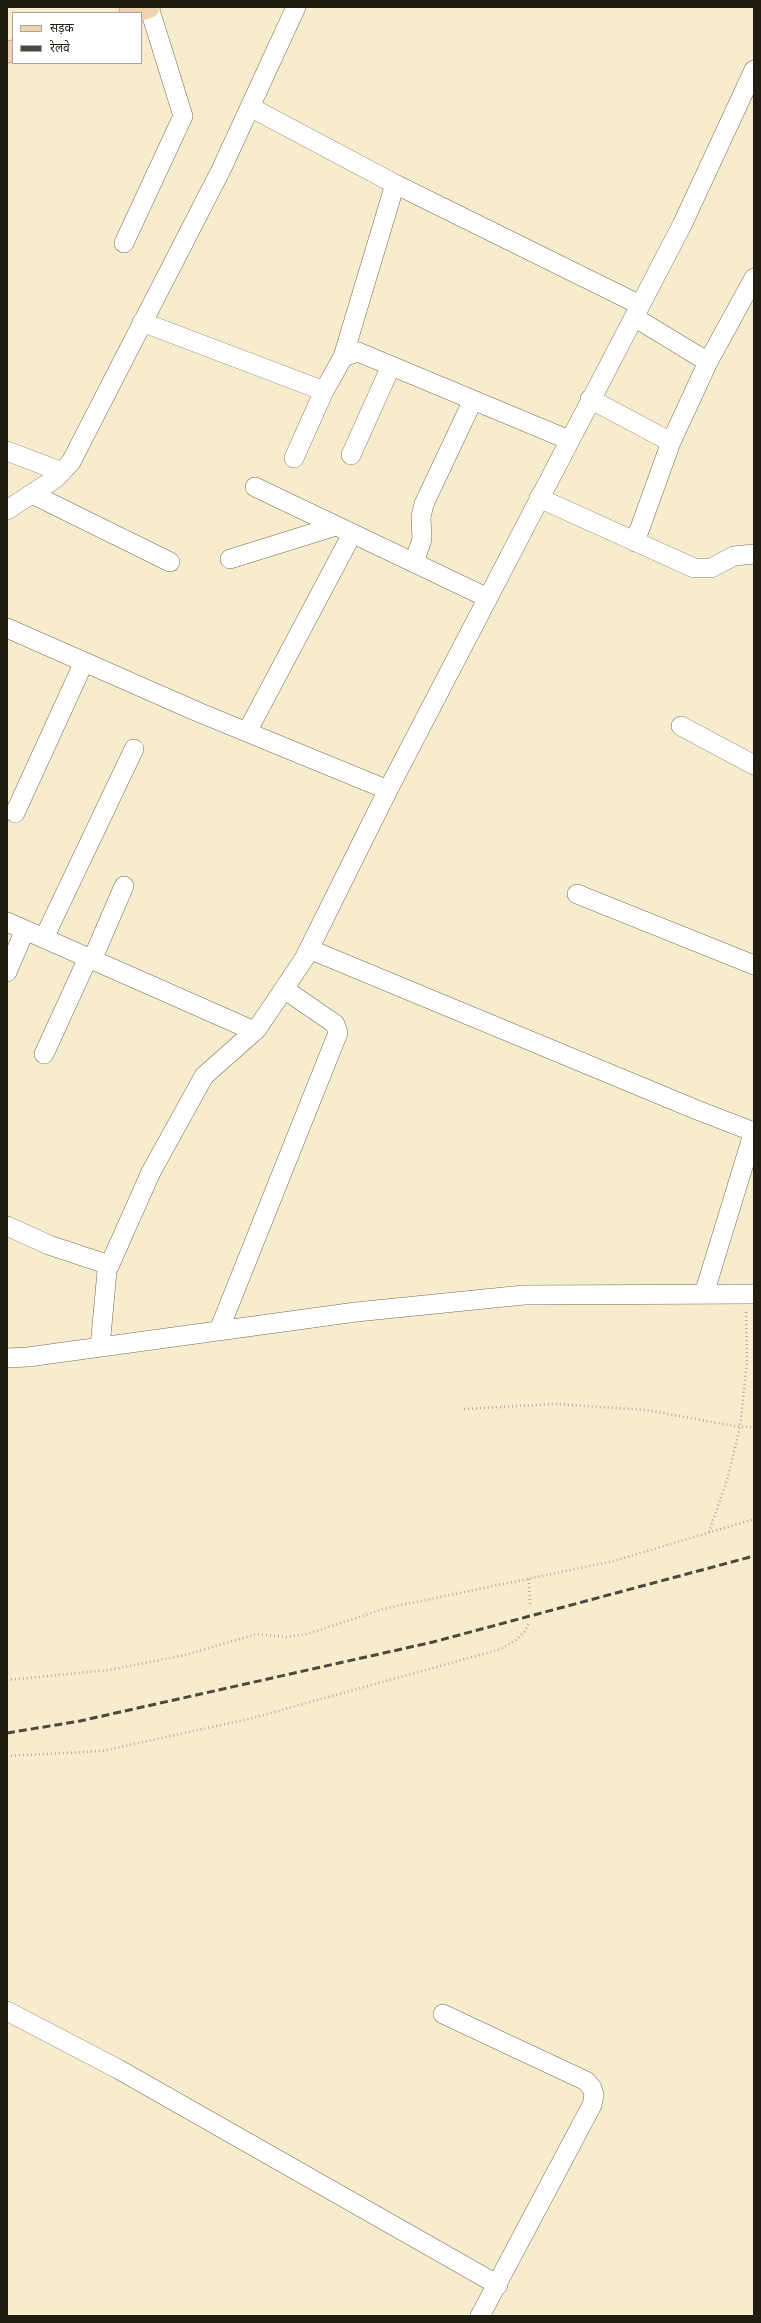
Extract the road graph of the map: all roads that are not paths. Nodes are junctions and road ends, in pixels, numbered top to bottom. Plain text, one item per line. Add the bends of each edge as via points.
1 (149, 7) edge
2 (296, 7) edge
3 (133, 12) edge
4 (754, 70) edge
5 (250, 107) junction
6 (396, 184) junction
7 (124, 243) dead end
8 (754, 278) edge
9 (637, 311) junction
10 (142, 322) junction
11 (343, 357) junction
12 (708, 362) junction
13 (391, 366) junction
14 (324, 391) junction
15 (590, 399) junction
16 (473, 400) junction
17 (569, 440) junction
18 (671, 442) junction
19 (7, 451) edge
20 (352, 455) dead end
21 (294, 458) dead end
22 (62, 472) junction
23 (255, 487) dead end
24 (32, 494) junction
25 (539, 498) junction
26 (7, 510) edge
27 (344, 530) junction
28 (635, 542) junction
29 (754, 554) edge
30 (230, 558) dead end
31 (170, 562) dead end
32 (414, 563) junction
33 (488, 598) junction
34 (8, 632) edge
35 (84, 662) junction
36 (681, 726) dead end
37 (247, 732) junction
38 (134, 749) dead end
39 (754, 765) edge
40 (388, 790) junction
41 (15, 813) dead end
42 (124, 886) dead end
43 (577, 894) dead end
44 (7, 922) edge
45 (25, 930) junction
46 (44, 938) junction
47 (309, 949) junction
48 (90, 959) junction
49 (754, 966) edge
50 (7, 972) edge
51 (284, 989) junction
52 (254, 1031) junction
53 (44, 1054) dead end
54 (754, 1131) edge
55 (7, 1226) edge
56 (109, 1265) junction
57 (704, 1294) junction
58 (750, 1294) edge
59 (219, 1330) junction
60 (100, 1347) junction
61 (7, 1358) edge
62 (7, 2011) edge
63 (443, 2014) dead end
64 (498, 2285) junction
65 (480, 2316) edge

1 - 3 main road
1 - 7 street via 183,116
2 - 5 street
4 - 9 street via 682,225
5 - 6 street
5 - 10 street via 221,170
6 - 9 street
6 - 11 street
8 - 12 street
9 - 12 street
9 - 15 street
10 - 14 street
10 - 22 street via 71,462
11 - 13 street via 358,352
11 - 14 street
12 - 18 street
13 - 16 street
13 - 20 street
14 - 21 street
15 - 17 street
15 - 18 street
16 - 17 street
16 - 32 street via 424,504 421,517 422,539
17 - 25 street
18 - 28 street
19 - 22 street
22 - 24 street
23 - 27 street
24 - 26 street
24 - 31 street
25 - 28 street
25 - 33 street
27 - 30 street
27 - 32 street
27 - 37 street
28 - 29 street via 694,568 711,568 734,556
32 - 33 street
33 - 40 street
34 - 35 street
35 - 37 street
35 - 41 street
36 - 39 street
37 - 40 street
38 - 46 street
40 - 47 street
42 - 48 street
43 - 49 street
44 - 45 street
45 - 46 street
45 - 50 street
46 - 48 street
47 - 51 street
47 - 54 street via 697,1110
48 - 52 street
48 - 53 street
51 - 52 street
51 - 59 street via 335,1024 338,1033
52 - 56 street via 211,1068 198,1086 151,1172
54 - 57 street
55 - 56 street via 49,1245
56 - 60 street
57 - 58 street
57 - 59 street via 524,1295 356,1312
59 - 60 street
60 - 61 street
62 - 64 street via 118,2069
63 - 64 street via 586,2081 594,2095 592,2105
64 - 65 street

